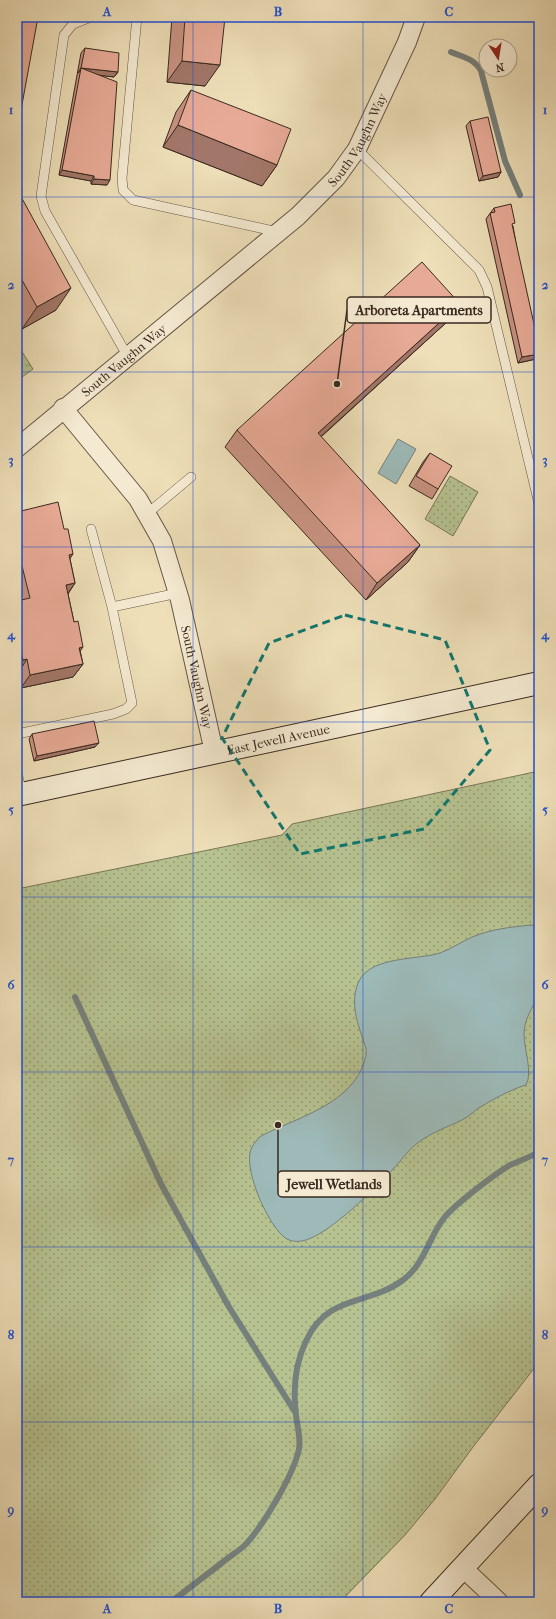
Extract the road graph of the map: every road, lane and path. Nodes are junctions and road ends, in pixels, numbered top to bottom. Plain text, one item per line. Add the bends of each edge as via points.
1 (91, 17) edge
2 (137, 17) edge
3 (416, 17) edge
4 (357, 149) junction
5 (278, 232) junction
6 (128, 357) junction
7 (63, 408) junction
8 (17, 448) edge
9 (191, 477) dead end
10 (539, 504) edge
11 (148, 513) junction
12 (92, 528) dead end
13 (178, 593) junction
14 (112, 607) junction
15 (539, 683) edge
16 (17, 734) edge
17 (214, 752) junction
18 (17, 772) edge
19 (19, 795) edge
20 (539, 1485) edge
21 (463, 1568) junction
22 (431, 1602) edge
23 (499, 1602) edge

1 - 6 lane via 73,24 64,35 41,196 45,211
2 - 5 lane via 123,190 133,200
3 - 4 street, South Vaughn Way
4 - 5 street, South Vaughn Way via 345,168 322,194
4 - 10 lane via 479,270 488,287
5 - 6 street, South Vaughn Way
6 - 7 street, South Vaughn Way
7 - 8 street
7 - 11 street, South Vaughn Way via 122,477
9 - 11 lane
11 - 13 street, South Vaughn Way via 162,541
12 - 14 lane
13 - 14 lane
13 - 17 street, South Vaughn Way
14 - 16 lane via 132,703 126,709 113,714
15 - 17 street, East Jewell Avenue
17 - 19 street, East Jewell Avenue
18 - 19 lane
20 - 21 street
21 - 22 street
21 - 23 street

